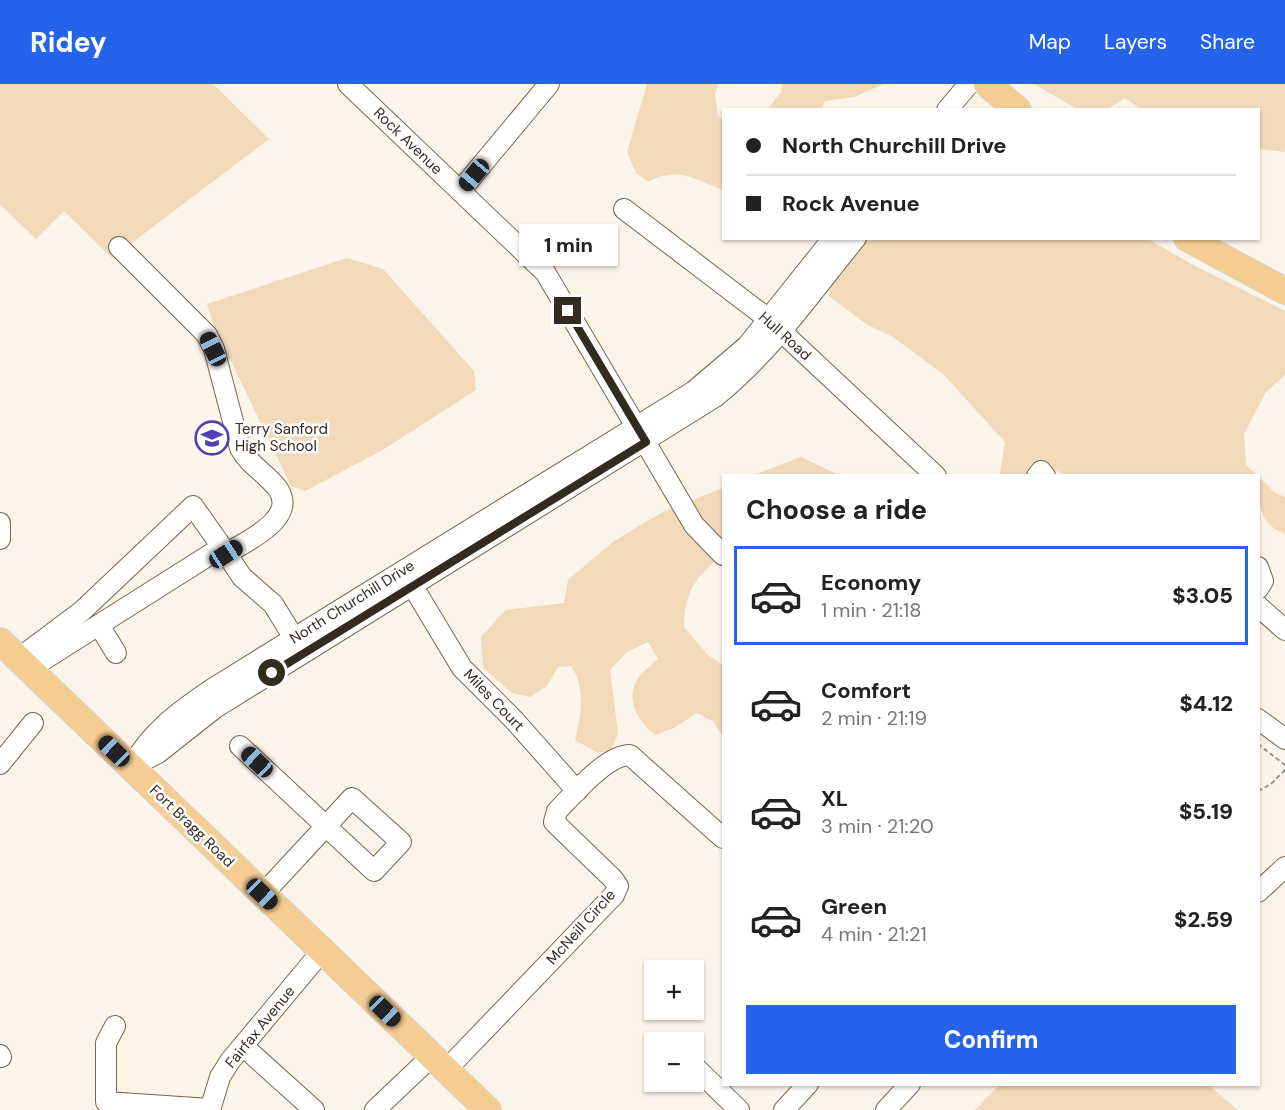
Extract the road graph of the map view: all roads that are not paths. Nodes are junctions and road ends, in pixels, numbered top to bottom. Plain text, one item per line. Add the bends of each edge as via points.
1 (348, 84) edge
2 (549, 84) edge
3 (969, 84) edge
4 (987, 84) edge
5 (949, 108) edge
6 (1016, 108) edge
7 (460, 191) junction
8 (624, 209) dead end
9 (831, 240) edge
10 (854, 240) edge
11 (1192, 240) edge
12 (119, 247) dead end
13 (1285, 291) edge
14 (767, 318) junction
15 (782, 332) junction
16 (642, 435) junction
17 (934, 474) edge
18 (0, 523) edge
19 (0, 539) edge
20 (224, 550) junction
21 (722, 554) edge
22 (408, 578) junction
23 (1260, 608) edge
24 (99, 625) junction
25 (1285, 630) edge
26 (294, 638) junction
27 (0, 641) edge
28 (116, 653) dead end
29 (23, 664) junction
30 (1260, 720) edge
31 (33, 723) dead end
32 (1282, 730) edge
33 (240, 747) dead end
34 (0, 764) edge
35 (131, 767) junction
36 (577, 791) junction
37 (722, 837) edge
38 (1285, 867) edge
39 (1260, 890) edge
40 (262, 894) junction
41 (322, 951) junction
42 (115, 1026) dead end
43 (243, 1046) junction
44 (439, 1063) junction
45 (704, 1076) edge
46 (806, 1086) edge
47 (908, 1086) edge
48 (210, 1110) edge
49 (314, 1110) edge
50 (375, 1110) edge
51 (488, 1110) edge
52 (739, 1110) edge
53 (784, 1110) edge
54 (886, 1110) edge

1 - 7 street, Rock Avenue
2 - 7 street
3 - 5 street
4 - 6 main road
7 - 16 street, Rock Avenue via 545,272
8 - 14 street, Hull Road
9 - 14 street, North Churchill Drive
10 - 15 street, North Churchill Drive
11 - 13 main road
12 - 20 street via 207,335 244,457 278,489 282,500 278,520
14 - 15 street, Hull Road
14 - 16 street, North Churchill Drive via 747,346
15 - 16 street, North Churchill Drive via 743,375 715,397
15 - 17 street, Hull Road
16 - 21 street, Rock Avenue via 694,525
16 - 22 street, North Churchill Drive
18 - 19 street
20 - 24 street
20 - 26 street via 242,577 273,604
20 - 29 street via 193,506
22 - 26 street, North Churchill Drive
22 - 35 street, North Churchill Drive via 215,708 158,753
22 - 36 street, Miles Court via 462,668
23 - 25 street
24 - 28 street
24 - 29 street
26 - 35 street, North Churchill Drive via 176,713 145,743
27 - 29 main road, Fort Bragg Road
29 - 35 main road, Fort Bragg Road
30 - 32 street
31 - 34 street
33 - 40 street via 326,826
35 - 40 main road, Fort Bragg Road
36 - 37 street, McNeill Circle via 608,763 630,754
36 - 44 street, McNeill Circle via 557,811 554,822 618,886 614,895
38 - 39 street
40 - 41 main road, Fort Bragg Road
41 - 43 street, Fairfax Avenue
41 - 44 main road, Fort Bragg Road
42 - 48 street via 106,1043 106,1102
43 - 48 street, Fairfax Avenue via 220,1077
43 - 49 street
44 - 50 street
44 - 51 main road, Fort Bragg Road
45 - 52 street
46 - 53 street
47 - 54 street

